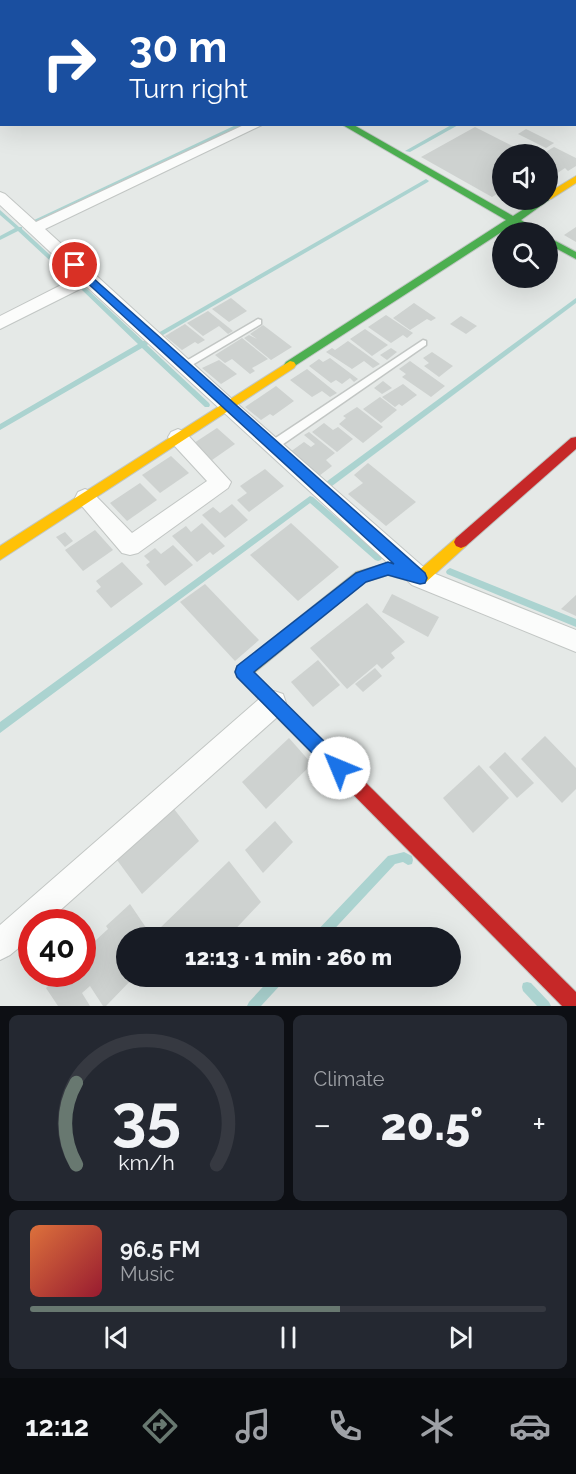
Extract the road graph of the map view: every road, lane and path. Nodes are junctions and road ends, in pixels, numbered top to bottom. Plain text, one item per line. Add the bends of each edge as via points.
1 (254, 126) edge
2 (349, 126) edge
3 (576, 179) edge
4 (558, 190) edge
5 (0, 197) edge
6 (527, 210) edge
7 (512, 219) junction
8 (517, 222) edge
9 (35, 228) junction
10 (558, 246) edge
11 (576, 256) edge
12 (88, 278) junction
13 (258, 322) dead end
14 (0, 323) edge
15 (423, 343) dead end
16 (184, 366) junction
17 (226, 405) junction
18 (178, 437) junction
19 (576, 442) edge
20 (272, 446) junction
21 (85, 498) junction
22 (0, 555) edge
23 (420, 578) junction
24 (576, 641) edge
25 (273, 702) junction
26 (0, 945) edge
27 (572, 1000) edge

1 - 9 street
2 - 7 street
3 - 4 street
5 - 9 street
6 - 7 street
7 - 8 street
7 - 17 street
9 - 12 street
10 - 11 street
12 - 14 street
12 - 16 street
13 - 16 lane
15 - 20 lane
16 - 17 street
17 - 18 street
17 - 20 street
18 - 21 street
18 - 21 street via 221,482 130,546
19 - 23 street
20 - 23 street
21 - 22 street
23 - 24 street
23 - 25 street via 388,569 361,577 243,672
25 - 26 street
25 - 27 street

